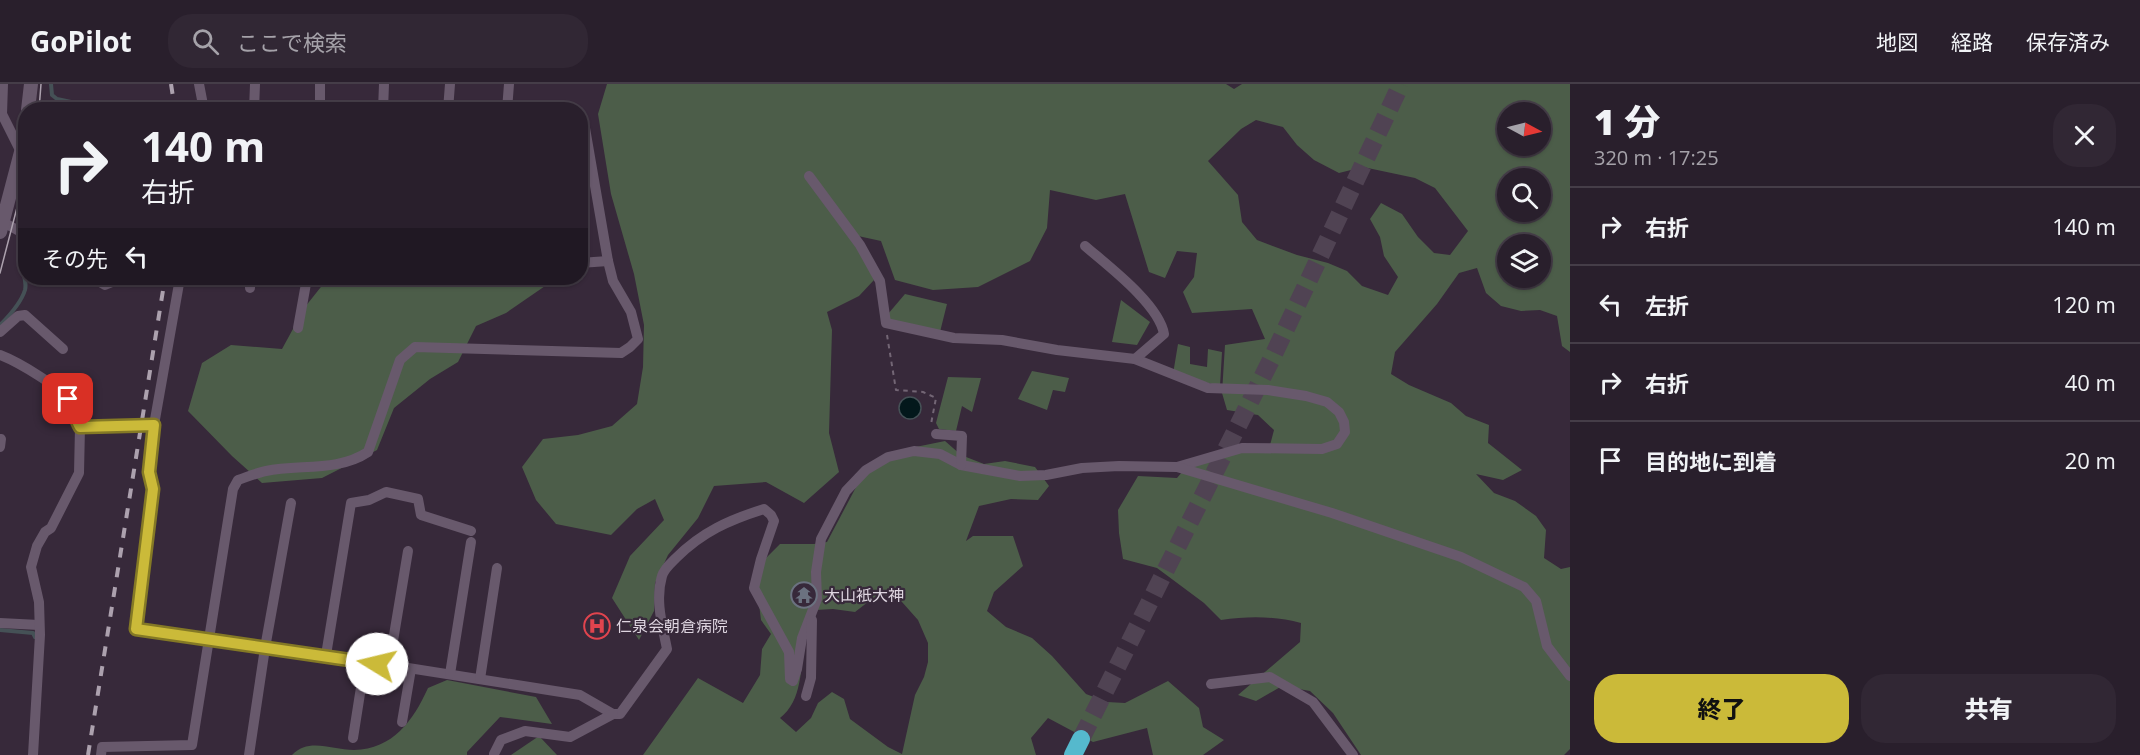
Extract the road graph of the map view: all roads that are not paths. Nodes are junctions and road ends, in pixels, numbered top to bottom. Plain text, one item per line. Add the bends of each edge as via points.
1 (3, 84) edge
2 (31, 84) edge
3 (199, 84) edge
4 (255, 84) edge
5 (320, 84) edge
6 (384, 84) edge
7 (450, 84) edge
8 (508, 84) edge
9 (29, 102) edge
10 (202, 102) edge
11 (254, 102) edge
12 (320, 102) edge
13 (383, 102) edge
14 (449, 102) edge
15 (507, 102) edge
16 (588, 145) edge
17 (18, 146) edge
18 (18, 163) edge
19 (809, 176) dead end
20 (1, 227) edge
21 (18, 230) edge
22 (1084, 246) dead end
23 (608, 261) junction
24 (588, 262) edge
25 (179, 285) edge
26 (306, 285) edge
27 (298, 328) dead end
28 (0, 332) edge
29 (63, 349) dead end
30 (0, 356) edge
31 (1135, 359) junction
32 (154, 425) junction
33 (80, 427) junction
34 (936, 434) road end
35 (1, 439) edge
36 (0, 447) edge
37 (961, 465) junction
38 (1177, 467) junction
39 (291, 503) dead end
40 (408, 551) dead end
41 (497, 568) dead end
42 (812, 614) junction
43 (0, 623) edge
44 (39, 624) junction
45 (207, 640) junction
46 (265, 648) junction
47 (326, 655) junction
48 (365, 662) junction
49 (389, 665) junction
50 (411, 669) junction
51 (450, 674) junction
52 (1570, 676) edge
53 (480, 679) junction
54 (1211, 684) dead end
55 (806, 696) dead end
56 (613, 714) junction
57 (402, 722) dead end
58 (353, 738) dead end
59 (494, 754) edge
60 (33, 755) edge
61 (101, 755) edge
62 (249, 755) edge
63 (1353, 755) edge

1 - 17 street via 2,114
2 - 9 main road
3 - 10 street
4 - 11 street
5 - 12 street
6 - 13 street
7 - 14 street
8 - 15 street
16 - 23 street
18 - 20 main road
19 - 31 street via 860,245 880,281 886,322 954,338 1002,340
20 - 21 street
22 - 31 street via 1129,284 1162,323 1164,333
23 - 24 street
23 - 45 street via 613,281 631,312 638,339 621,353 415,347 400,360 368,452 340,464 266,471 238,480 232,489
25 - 32 street
26 - 27 street
28 - 29 street via 18,316 26,315
30 - 33 street via 41,377 68,399
31 - 38 street via 1208,388 1268,390 1327,402 1344,422 1345,432 1337,444 1322,449 1242,448
32 - 33 street
32 - 45 street via 149,472 153,489 136,629
33 - 44 street via 79,473 51,528 37,546 32,563
34 - 37 street via 962,436
35 - 36 street
37 - 38 street via 1020,476 1082,468
37 - 42 street via 940,454 914,452 888,457 866,470 846,491 821,539 817,599
38 - 52 street via 1461,557 1524,587 1536,601 1547,646
39 - 46 street
40 - 49 street
41 - 53 street
42 - 55 street via 811,678
42 - 56 street via 802,638 793,681 789,652 754,588 774,522 771,515 764,509 718,526 690,544 663,572 659,608 667,649 620,714
43 - 44 street
44 - 60 street
45 - 46 street
45 - 61 street via 192,745 102,747
46 - 47 street
46 - 62 street
47 - 48 street
47 - 51 street via 351,503 386,492 418,499 421,515 471,536
48 - 49 street
48 - 58 street
49 - 50 street
50 - 51 street
50 - 57 street
51 - 53 street
53 - 56 street via 580,694
54 - 63 street via 1270,677 1313,702
56 - 59 street via 570,737 525,731 501,740

